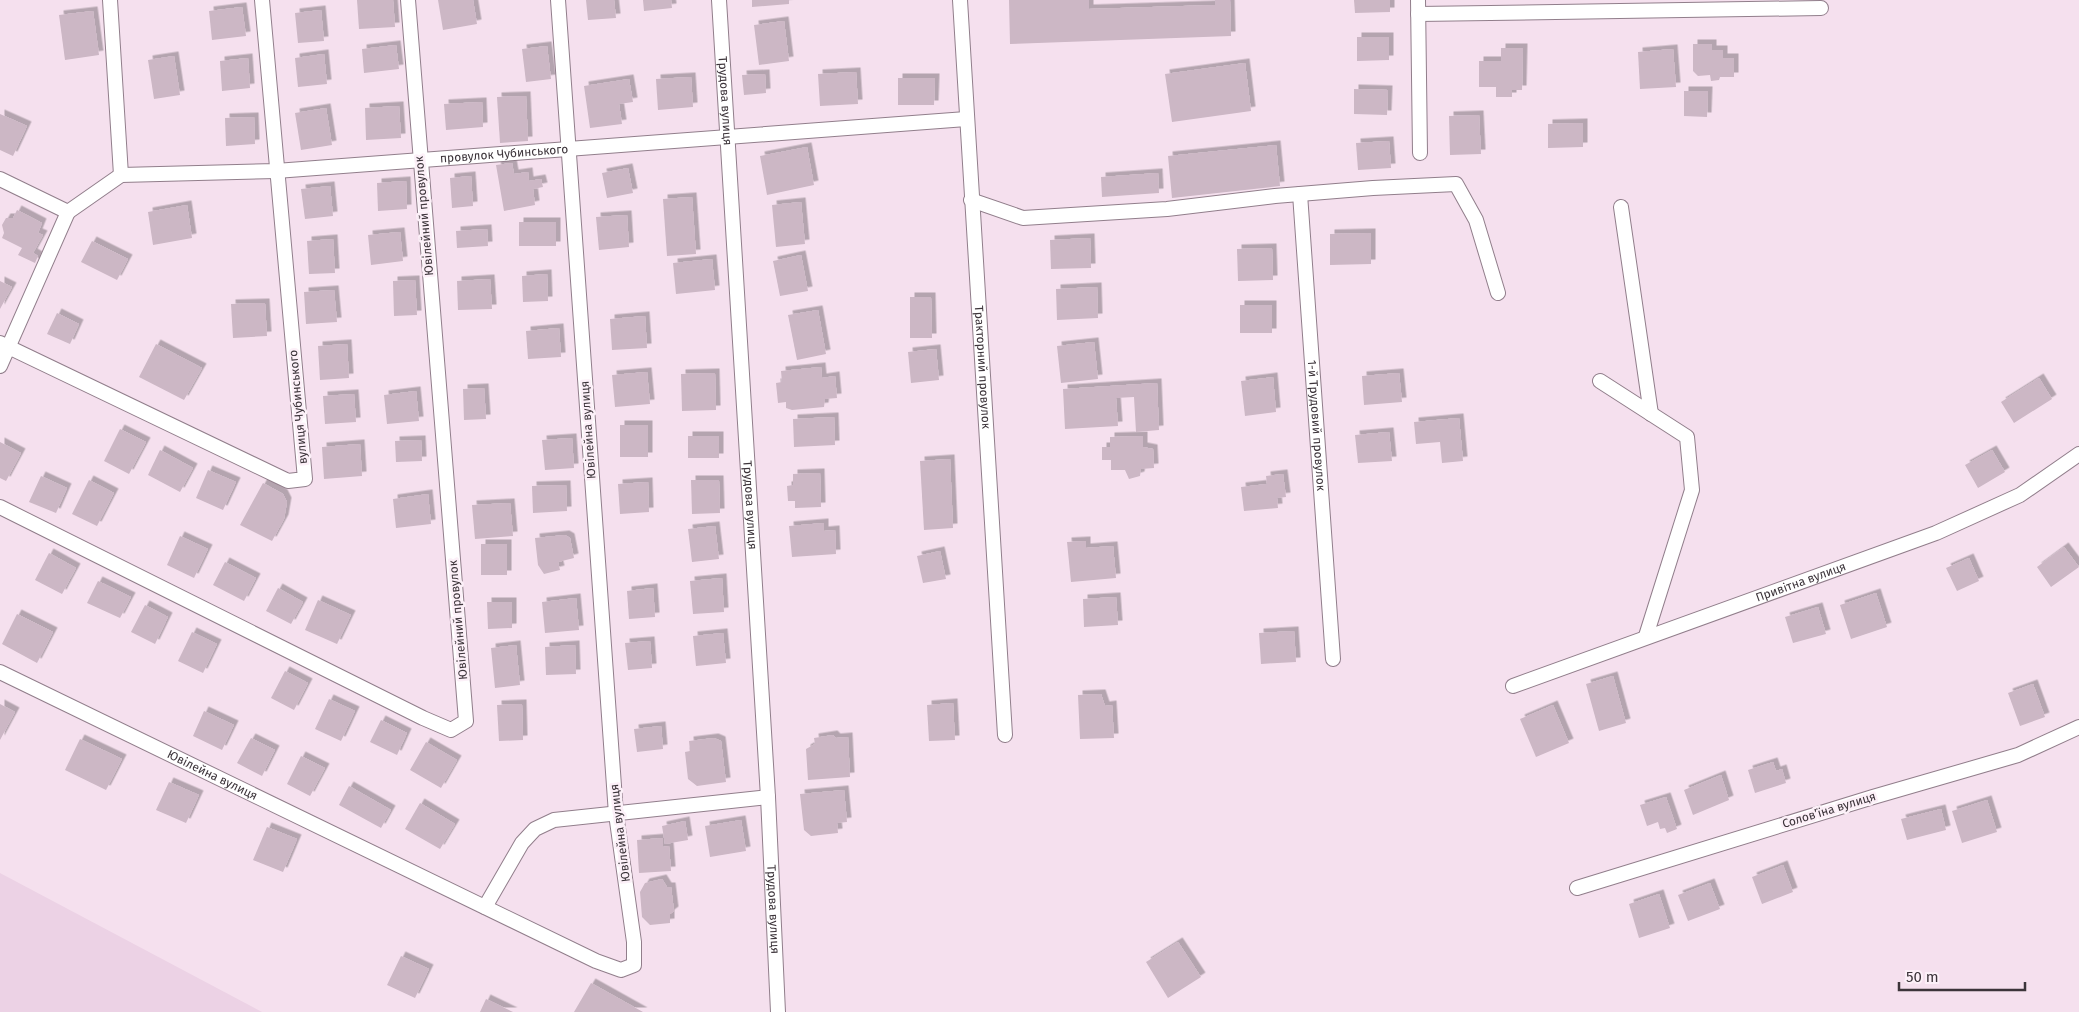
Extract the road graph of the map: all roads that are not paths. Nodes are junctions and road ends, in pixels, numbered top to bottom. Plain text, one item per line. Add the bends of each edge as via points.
1 (110, 0) edge
2 (262, 0) edge
3 (408, 0) edge
4 (558, 0) edge
5 (719, 0) edge
6 (960, 0) edge
7 (1418, 0) edge
8 (1821, 8) dead end
9 (1418, 14) junction
10 (966, 120) junction
11 (726, 138) junction
12 (568, 148) junction
13 (1420, 153) dead end
14 (419, 159) junction
15 (276, 171) junction
16 (120, 175) junction
17 (0, 179) edge
18 (1300, 194) junction
19 (971, 200) junction
20 (1621, 207) dead end
21 (68, 212) junction
22 (1498, 293) dead end
23 (5, 345) edge
24 (0, 366) edge
25 (1600, 381) dead end
26 (1651, 414) junction
27 (2079, 454) edge
28 (0, 507) edge
29 (1646, 636) junction
30 (1333, 659) dead end
31 (0, 672) edge
32 (1513, 686) dead end
33 (2079, 727) edge
34 (1005, 735) dead end
35 (768, 797) junction
36 (616, 814) junction
37 (1577, 888) dead end
38 (485, 907) junction
39 (778, 1012) edge

1 - 16 street
2 - 15 street, вулиця Чубинського
3 - 14 street, Ювілейний провулок
4 - 12 street, Ювілейна вулиця
5 - 11 street, Трудова вулиця
6 - 10 street, Тракторний провулок
7 - 9 street
8 - 9 street
9 - 13 street
10 - 11 street, провулок Чубинського
10 - 19 street, Тракторний провулок
11 - 12 street, провулок Чубинського
11 - 35 street, Трудова вулиця
12 - 14 street, провулок Чубинського
12 - 36 street, Ювілейна вулиця
14 - 15 street, провулок Чубинського
14 - 28 street, Ювілейний провулок via 466,721 451,730 423,718
15 - 16 street, провулок Чубинського
15 - 23 street, вулиця Чубинського via 305,479 288,481
16 - 21 street
17 - 21 street
18 - 19 street via 1167,209 1023,218
18 - 22 street via 1456,184 1476,220
18 - 30 street, 1-й Трудовий провулок
19 - 34 street, Тракторний провулок
20 - 26 street
21 - 23 street
23 - 24 street
25 - 26 street
26 - 29 street via 1687,437 1692,490
27 - 29 street, Привітна вулиця via 2020,495 1936,533
29 - 32 street, Привітна вулиця
31 - 38 street, Ювілейна вулиця
33 - 37 street, Соловʼїна вулиця via 2018,755
35 - 36 street
35 - 39 street, Трудова вулиця
36 - 38 street via 554,820 535,829 522,843
36 - 38 street, Ювілейна вулиця via 634,942 634,965 621,970 596,961

